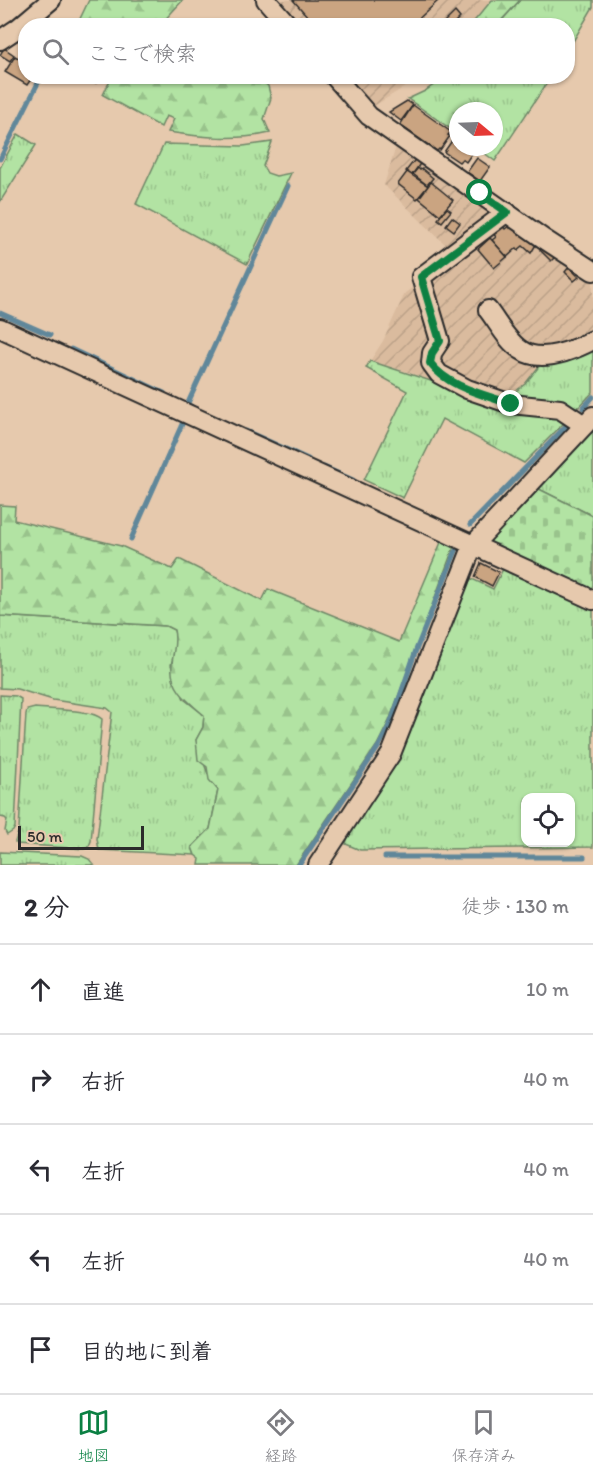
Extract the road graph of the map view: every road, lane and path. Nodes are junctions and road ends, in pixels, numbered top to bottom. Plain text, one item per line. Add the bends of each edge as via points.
1 (51, 0) edge
2 (267, 0) edge
3 (29, 18) edge
4 (282, 18) edge
5 (18, 27) edge
6 (0, 40) edge
7 (341, 84) edge
8 (507, 212) junction
9 (593, 271) edge
10 (488, 310) dead end
11 (0, 328) edge
12 (593, 339) edge
13 (589, 420) edge
14 (473, 545) junction
15 (593, 600) edge
16 (318, 865) edge

1 - 3 street
2 - 4 street
5 - 6 street
7 - 8 street via 369,116
8 - 9 street
8 - 13 street via 421,277 440,341 430,363 439,374 467,389 511,404 561,409
10 - 12 street via 522,351 542,357
11 - 14 street
13 - 14 street
14 - 15 street
14 - 16 street via 391,754

